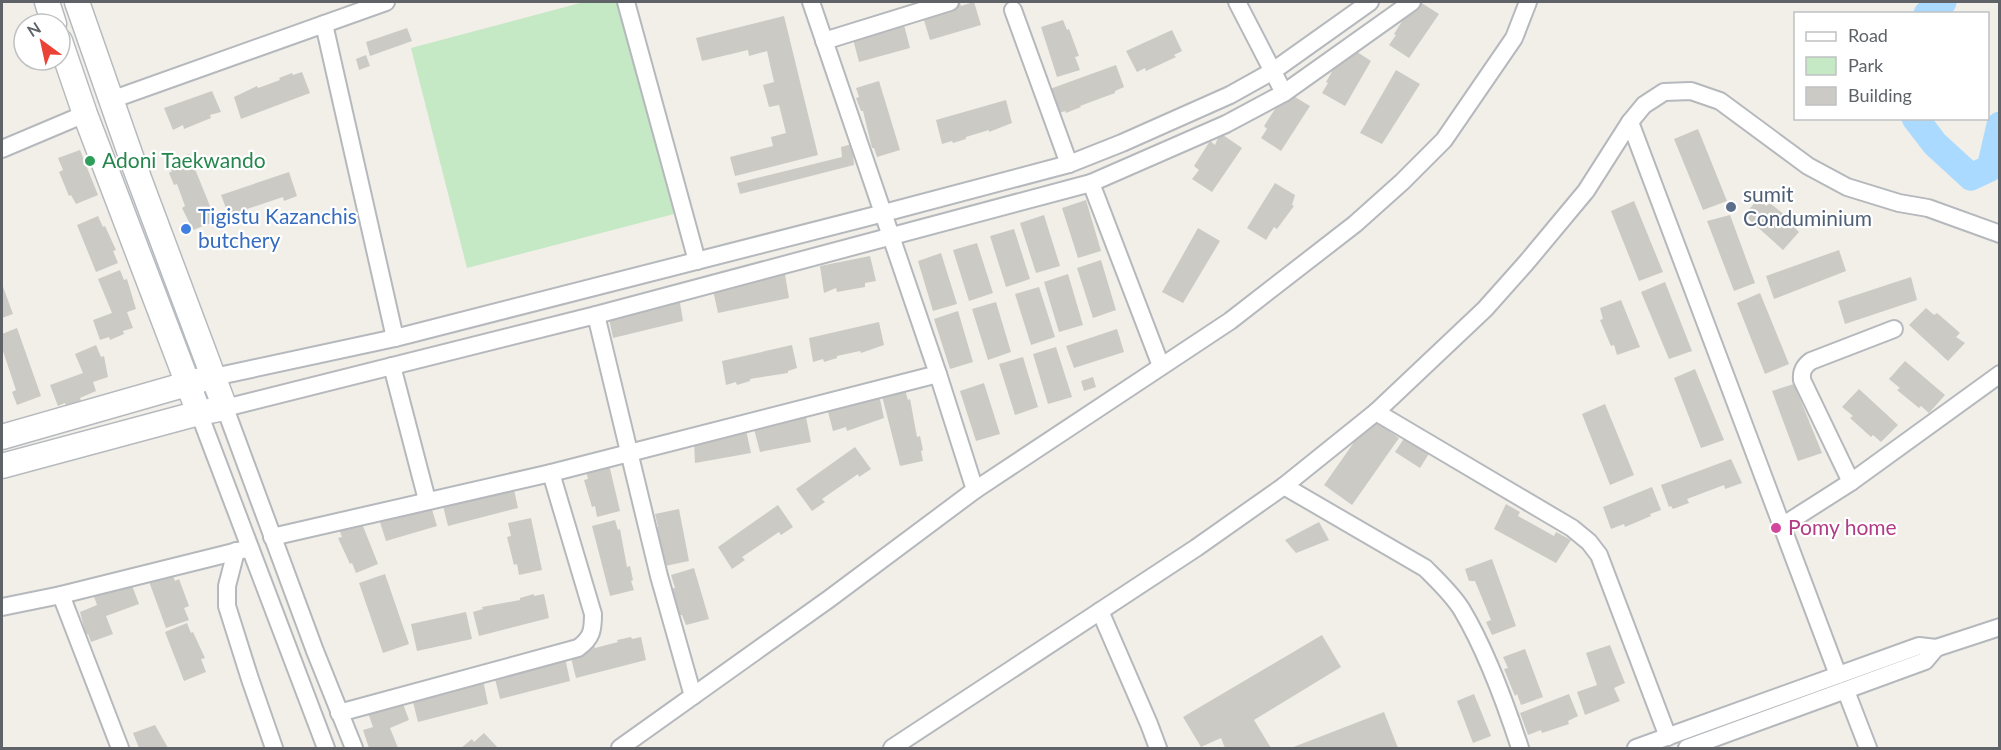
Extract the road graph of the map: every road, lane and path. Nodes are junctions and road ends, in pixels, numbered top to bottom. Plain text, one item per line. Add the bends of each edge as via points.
1 (77, 2) edge
2 (386, 2) edge
3 (626, 2) edge
4 (811, 2) edge
5 (950, 2) edge
6 (1238, 2) edge
7 (1370, 2) edge
8 (1412, 2) edge
9 (1528, 2) edge
10 (1013, 10) dead end
11 (324, 24) junction
12 (824, 41) junction
13 (1273, 71) junction
14 (71, 72) edge
15 (1284, 93) junction
16 (111, 99) junction
17 (85, 114) junction
18 (1630, 122) junction
19 (2, 149) edge
20 (1069, 164) junction
21 (1091, 183) junction
22 (884, 213) junction
23 (2000, 234) edge
24 (891, 238) junction
25 (697, 261) junction
26 (596, 315) junction
27 (1894, 329) dead end
28 (395, 338) junction
29 (392, 366) junction
30 (1161, 366) junction
31 (938, 374) junction
32 (2000, 374) edge
33 (214, 377) junction
34 (187, 383) junction
35 (225, 408) junction
36 (1376, 412) junction
37 (199, 413) junction
38 (3, 432) edge
39 (630, 452) junction
40 (2, 466) edge
41 (551, 472) junction
42 (1851, 482) junction
43 (1284, 486) junction
44 (975, 490) junction
45 (427, 500) junction
46 (1782, 526) junction
47 (272, 537) junction
48 (243, 550) junction
49 (61, 594) junction
50 (2, 607) edge
51 (1100, 611) junction
52 (2000, 627) edge
53 (1927, 652) junction
54 (1838, 675) junction
55 (1846, 691) junction
56 (693, 696) junction
57 (339, 713) junction
58 (1668, 737) junction
59 (120, 748) edge
60 (274, 748) edge
61 (326, 748) edge
62 (354, 748) edge
63 (620, 748) edge
64 (894, 748) edge
65 (1158, 748) edge
66 (1520, 748) edge
67 (1636, 748) edge
68 (1687, 748) edge
69 (1868, 748) edge

1 - 16 main road
2 - 11 street
3 - 25 street
4 - 12 street
5 - 12 street
6 - 13 street
7 - 13 street
8 - 15 street
9 - 30 street via 1514,38 1472,102 1444,140 1419,165 1295,272
10 - 20 street
11 - 16 street
11 - 28 street
12 - 22 street
13 - 15 street
13 - 20 street via 1230,95
14 - 17 main road
15 - 21 street via 1226,124
16 - 33 main road
17 - 19 street
17 - 34 main road
18 - 23 street via 1644,105 1664,92 1691,91 1720,101 1808,166 1847,187 1928,208
18 - 36 street via 1586,191 1526,263 1485,309
18 - 46 street
20 - 22 street
21 - 24 street
21 - 30 street
22 - 24 street
22 - 25 street
24 - 26 street
24 - 31 street
25 - 28 street
26 - 29 street
26 - 39 street
27 - 42 street via 1811,361 1801,373
28 - 33 street
29 - 35 street
29 - 45 street
30 - 44 street
31 - 39 street
31 - 44 street
32 - 42 street
33 - 34 main road
33 - 35 main road
34 - 37 main road
34 - 38 main road
35 - 37 main road
35 - 47 street
36 - 43 street
36 - 58 street via 1572,528 1589,542 1599,555
37 - 40 main road
37 - 48 street
39 - 41 street
39 - 56 street
41 - 45 street
41 - 57 street via 593,614 593,631 587,641 578,648
42 - 46 street
43 - 51 street
43 - 66 street via 1425,568 1444,587 1462,610 1489,665
44 - 56 street
45 - 47 street
46 - 54 street
47 - 57 street
48 - 49 street
48 - 60 street via 227,586 227,606
48 - 61 street
49 - 50 street
49 - 59 street
51 - 64 street
51 - 65 street
52 - 53 street
53 - 54 street
53 - 55 street
54 - 58 street
55 - 68 street
55 - 69 street
56 - 63 street
57 - 62 street
58 - 67 street

